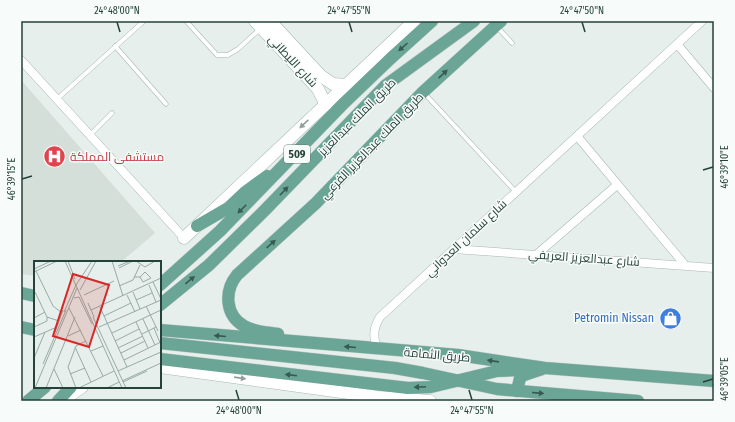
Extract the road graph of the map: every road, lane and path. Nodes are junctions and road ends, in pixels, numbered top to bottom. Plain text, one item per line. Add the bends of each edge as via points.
1 (144, 21) edge
2 (186, 21) edge
3 (414, 21) edge
4 (432, 21) edge
5 (474, 21) edge
6 (702, 21) edge
7 (262, 23) edge
8 (498, 23) edge
9 (512, 43) dead end
10 (677, 44) junction
11 (115, 46) junction
12 (21, 60) edge
13 (346, 85) junction
14 (714, 88) edge
15 (423, 92) junction
16 (57, 99) junction
17 (166, 104) dead end
18 (326, 105) junction
19 (112, 113) dead end
20 (90, 134) junction
21 (577, 136) junction
22 (285, 165) junction
23 (617, 185) junction
24 (516, 192) junction
25 (197, 226) junction
26 (184, 238) joint
27 (454, 249) junction
28 (536, 255) junction
29 (685, 265) junction
30 (714, 268) edge
31 (161, 284) edge
32 (21, 292) edge
33 (34, 296) edge
34 (161, 304) edge
35 (21, 327) edge
36 (34, 330) edge
37 (161, 330) edge
38 (161, 343) edge
39 (303, 343) junction
40 (376, 349) junction
41 (161, 359) edge
42 (161, 367) edge
43 (545, 368) junction
44 (458, 380) junction
45 (714, 381) edge
46 (44, 388) edge
47 (70, 388) edge
48 (81, 388) edge
49 (517, 391) junction
50 (28, 401) edge
51 (58, 401) edge
52 (62, 401) edge
53 (430, 401) edge
54 (638, 401) edge

1 - 11 lane
2 - 7 lane via 217,55 228,55 238,49
3 - 13 street
4 -> 22 main road, طريق الملك عبدالعزيز / 509 via 344,104
34 -> 5 main road, طريق الملك عبدالعزيز / 509 via 215,260 386,85
6 - 10 street, شارع سلمان العدواني
7 - 13 street, شارع الليطاني via 321,76 333,84
7 - 18 street, شارع الليطاني via 318,89
8 - 9 lane
15 -> 8 main road, طريق الملك عبدالعزيز الفرعي
10 - 14 street
10 - 21 street, شارع سلمان العدواني
11 - 16 lane
11 - 17 lane
12 - 16 street
13 - 18 street
15 - 24 lane
39 -> 15 main road, طريق الملك عبدالعزيز الفرعي via 289,337 251,329 238,322 228,302 232,281 316,203
16 - 20 street
18 -> 25 street
19 - 20 lane
20 - 26 street
21 - 23 street
21 - 24 street, شارع سلمان العدواني
22 - 25 main road via 255,184 228,208
22 -> 31 main road, طريق الملك عبدالعزيز / 509 via 220,231
23 - 28 street
23 - 29 street
24 - 27 street, شارع سلمان العدواني
25 - 26 street
27 - 28 street, شارع عبدالعزيز العريفي
27 - 40 street, شارع سلمان العدواني via 380,317 374,334
28 - 29 street, شارع عبدالعزيز العريفي
29 - 30 street, شارع عبدالعزيز العريفي
32 - 33 main road
35 - 36 main road
39 -> 37 main road, طريق الثمامة
38 - 44 main road, طريق الثمامة via 394,368
40 -> 39 main road, طريق الثمامة
43 -> 40 main road, طريق الثمامة via 458,355
44 -> 41 main road via 431,387 408,388
42 -> 53 street via 364,395
43 - 44 main road via 497,371
43 - 45 main road, طريق الثمامة
43 - 49 main road via 520,378
44 - 49 main road, طريق الثمامة
46 - 50 main road
47 - 51 main road
48 - 52 street
49 -> 54 main road, طريق الثمامة

